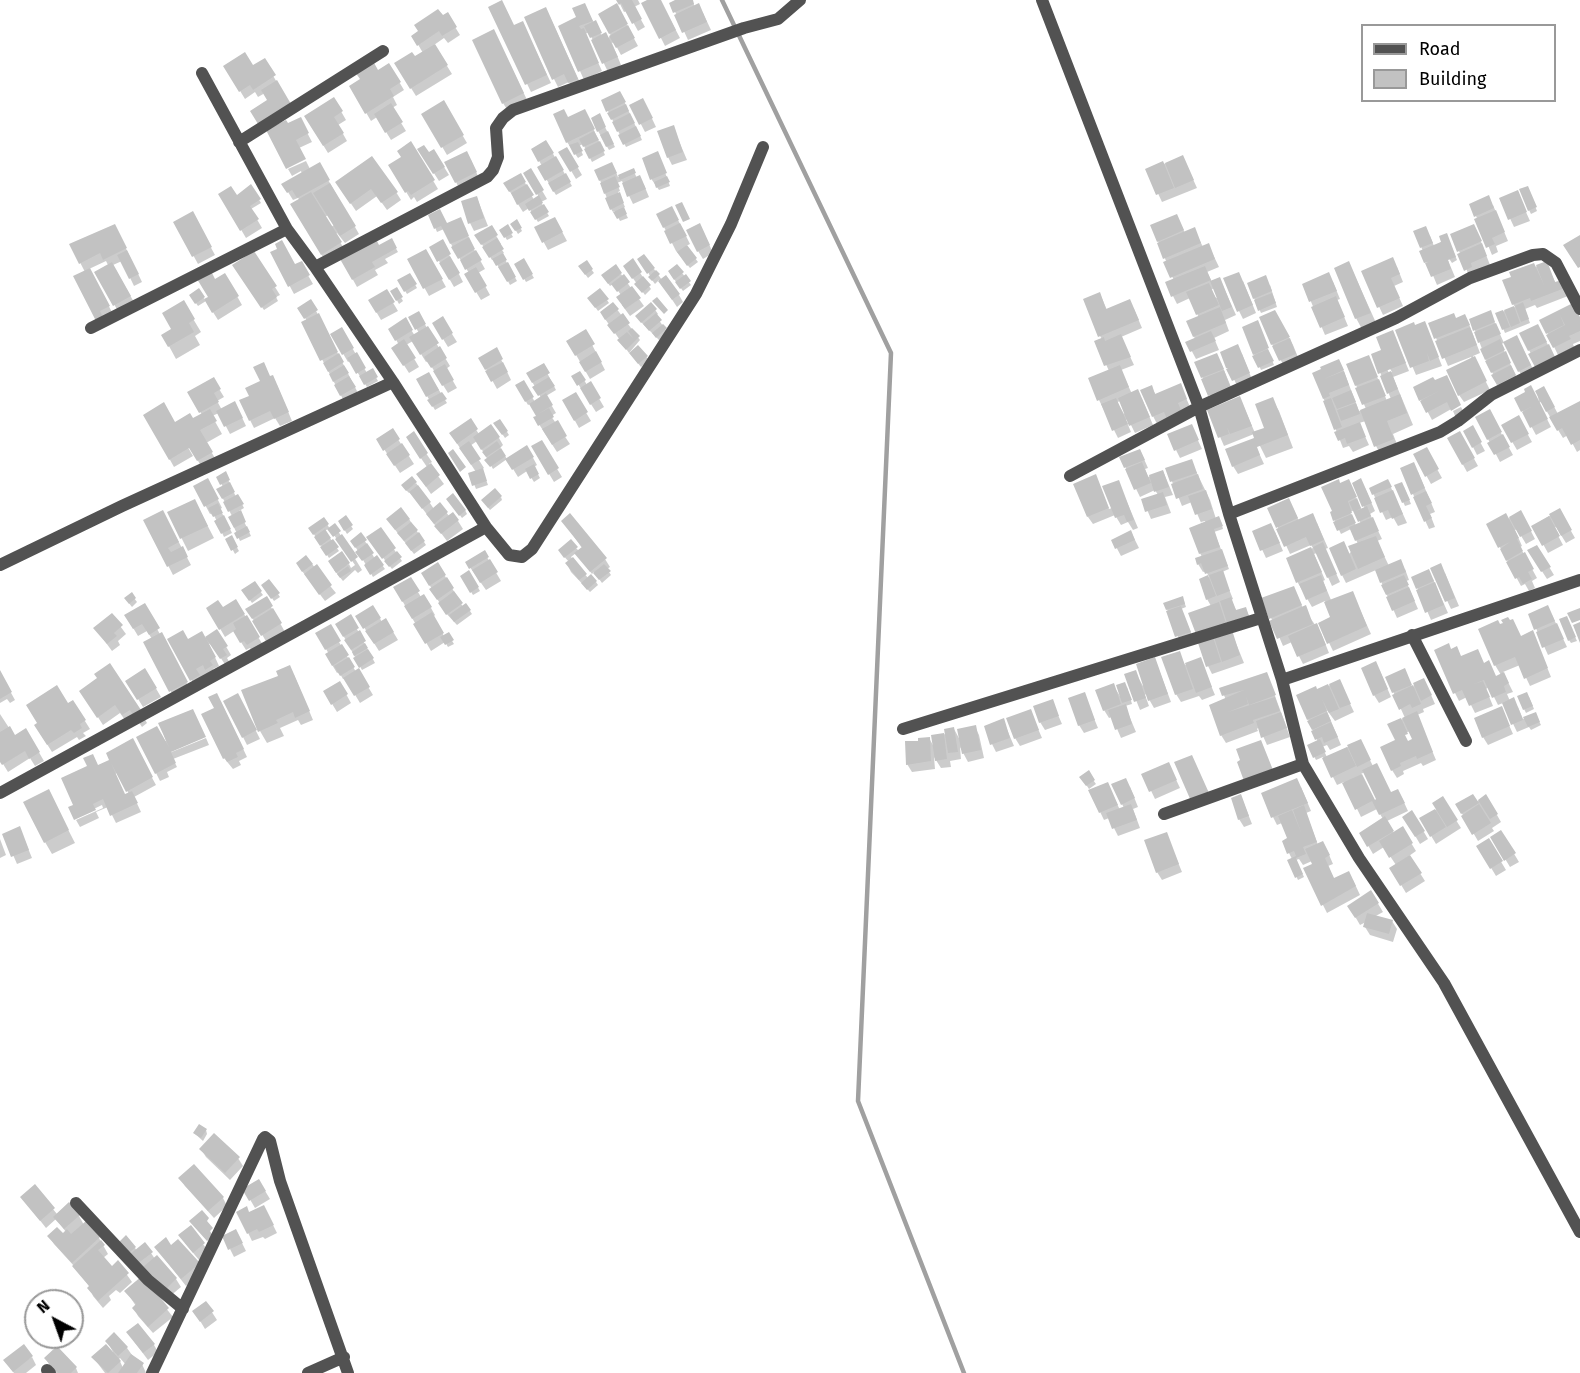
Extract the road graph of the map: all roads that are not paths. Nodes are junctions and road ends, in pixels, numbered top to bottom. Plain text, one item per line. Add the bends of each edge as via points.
1 (800, 0) edge
2 (1042, 0) edge
3 (382, 51) dead end
4 (202, 73) dead end
5 (239, 142) junction
6 (763, 147) dead end
7 (287, 229) junction
8 (315, 267) junction
9 (1580, 309) edge
10 (91, 328) dead end
11 (1580, 350) edge
12 (393, 382) junction
13 (1199, 407) junction
14 (1070, 476) dead end
15 (1229, 514) junction
16 (486, 527) junction
17 (0, 566) edge
18 (1580, 580) edge
19 (1261, 618) junction
20 (1412, 635) junction
21 (1282, 680) junction
22 (903, 729) dead end
23 (1466, 741) dead end
24 (1303, 764) junction
25 (0, 793) edge
26 (1164, 814) dead end
27 (76, 1203) dead end
28 (1580, 1232) edge
29 (183, 1310) junction
30 (344, 1357) junction
31 (152, 1373) edge
32 (308, 1373) edge
33 (348, 1373) edge

1 - 8 street via 778,19 513,110 496,128 498,157 488,177
2 - 13 street
3 - 5 street
4 - 5 street
5 - 7 street
6 - 16 street via 696,294 532,549 522,557 509,555
7 - 8 street
7 - 10 street
8 - 12 street
9 - 13 street via 1556,263 1543,254 1533,255 1470,278 1396,318
11 - 15 street via 1491,395 1440,432
12 - 16 street
12 - 17 street
13 - 14 street
13 - 15 street
15 - 19 street
16 - 25 street
18 - 20 street
19 - 21 street
19 - 22 street
20 - 21 street
20 - 23 street
21 - 24 street
24 - 26 street
24 - 28 street via 1359,858 1444,983
27 - 29 street via 148,1280
29 - 30 street via 262,1139 267,1138 302,1247
29 - 31 street
30 - 32 street
30 - 33 street

